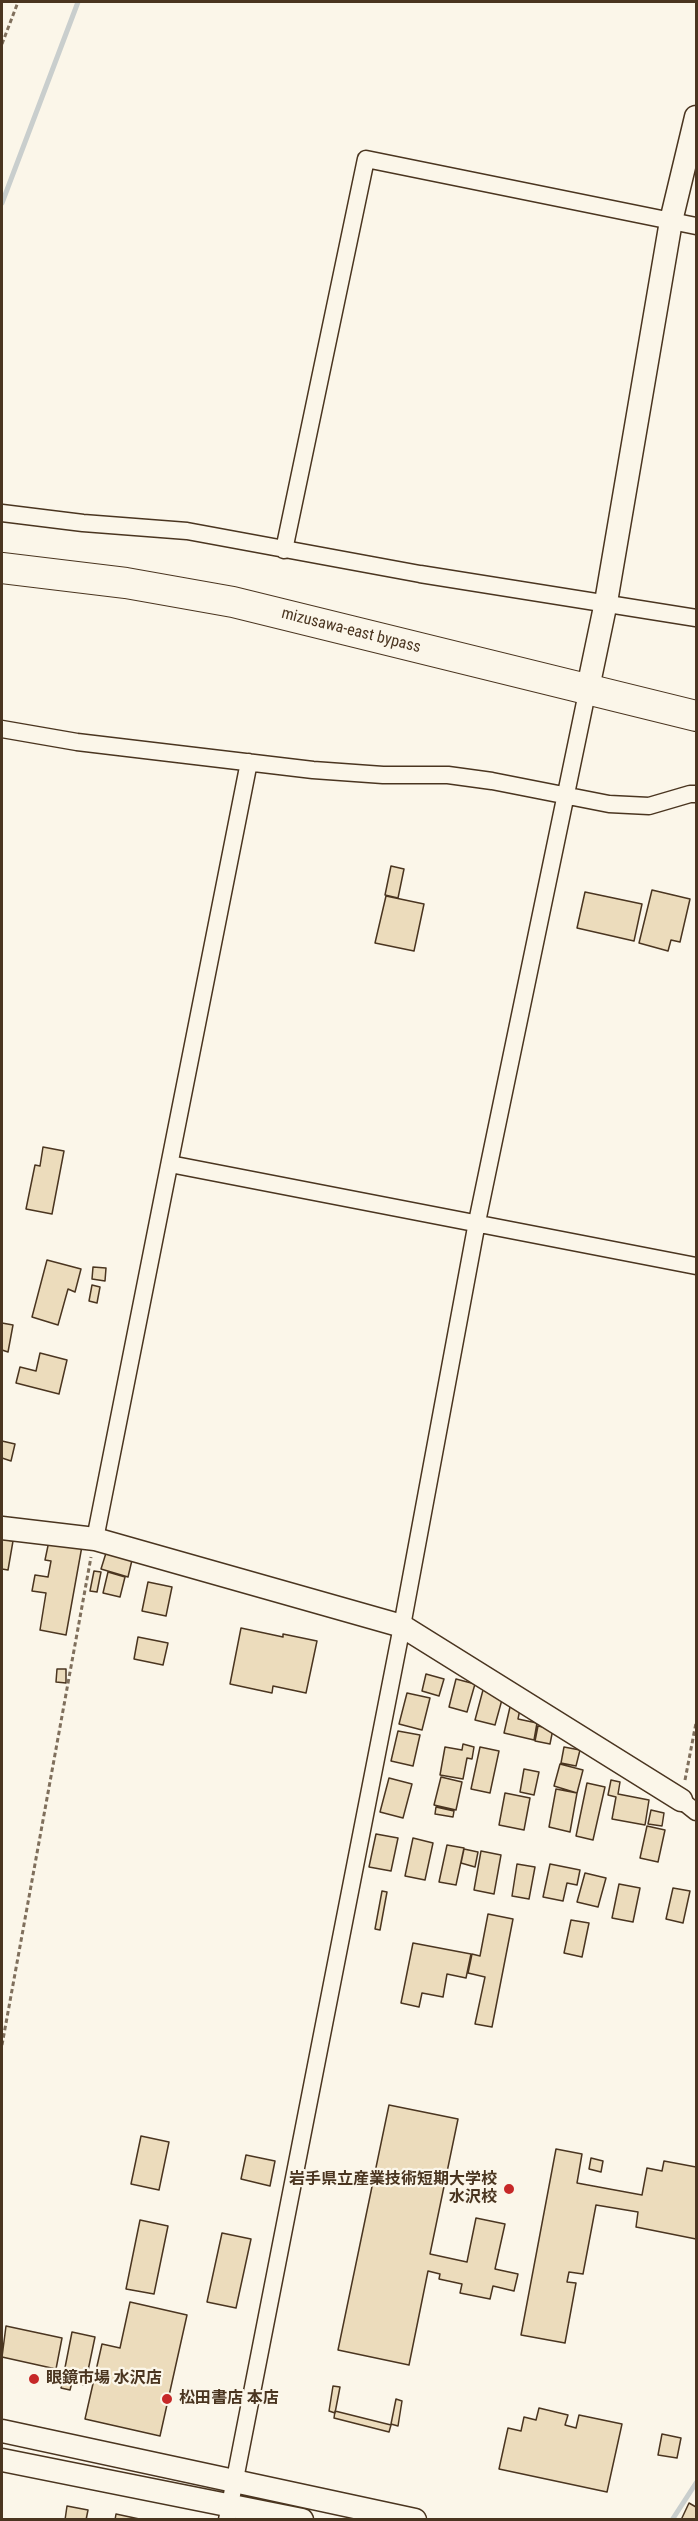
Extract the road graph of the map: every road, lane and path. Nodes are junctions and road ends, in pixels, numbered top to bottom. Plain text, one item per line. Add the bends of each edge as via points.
1 (18, 2) edge
2 (2, 44) edge
3 (696, 117) edge
4 (671, 221) junction
5 (696, 226) edge
6 (2, 513) edge
7 (284, 550) junction
8 (2, 568) edge
9 (606, 602) junction
10 (696, 618) edge
11 (588, 688) junction
12 (696, 716) edge
13 (2, 729) edge
14 (249, 762) junction
15 (696, 794) edge
16 (567, 796) junction
17 (170, 1164) junction
18 (477, 1222) junction
19 (696, 1266) edge
20 (2, 1528) edge
21 (95, 1539) junction
22 (402, 1626) junction
23 (696, 1723) edge
24 (689, 1806) edge
25 (2, 2045) edge
26 (2, 2431) edge
27 (2, 2460) edge
28 (234, 2481) junction
29 (228, 2512) edge
30 (302, 2520) edge
31 (415, 2520) edge

1 - 2 path
3 - 4 street
4 - 5 street
4 - 7 street via 366,159
4 - 9 street
6 - 7 street via 188,531
7 - 9 street
8 - 11 highway, mizusawa-east bypass via 126,583 233,602
9 - 10 street
9 - 11 street
11 - 12 highway, mizusawa-east bypass
11 - 16 street
13 - 14 street
14 - 16 street via 383,775 448,775
14 - 17 street
15 - 16 street via 649,806
16 - 18 street
17 - 18 street
17 - 21 street
18 - 19 street
18 - 22 street
20 - 21 street
21 - 22 street
21 - 25 path
22 - 24 street
22 - 28 street
23 - 24 path
26 - 28 street
27 - 29 street
28 - 29 street
28 - 31 street
29 - 30 street

